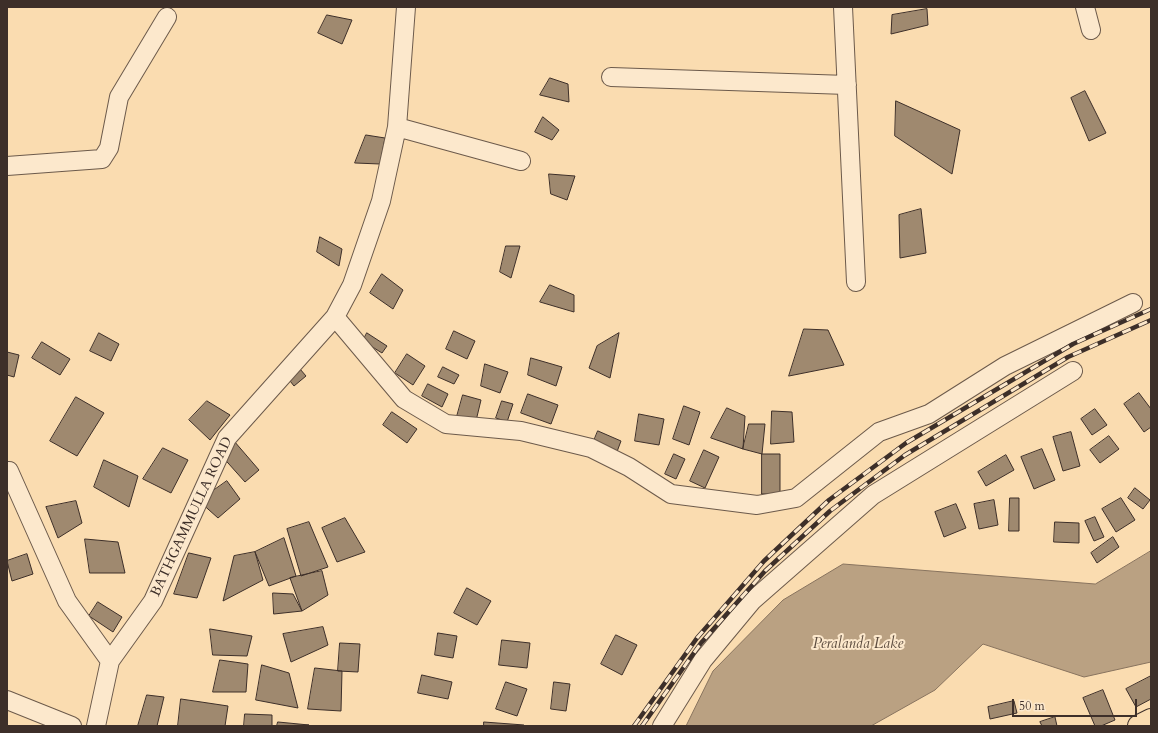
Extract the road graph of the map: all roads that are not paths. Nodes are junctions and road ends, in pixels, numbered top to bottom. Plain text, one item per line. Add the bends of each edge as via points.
1 (406, 7) edge
2 (843, 7) edge
3 (1085, 7) edge
4 (167, 17) dead end
5 (1091, 30) dead end
6 (612, 77) dead end
7 (847, 85) junction
8 (397, 127) junction
9 (521, 161) dead end
10 (7, 166) edge
11 (856, 282) dead end
12 (1134, 303) dead end
13 (335, 317) junction
14 (1073, 371) dead end
15 (7, 471) edge
16 (110, 660) junction
17 (7, 700) edge
18 (1151, 720) edge
19 (72, 726) edge
20 (96, 726) edge
21 (662, 726) edge
22 (1139, 726) edge

1 - 8 street, BATHGAMMULLA ROAD
2 - 7 street
3 - 5 street
4 - 10 street via 119,97 109,148 102,159
6 - 7 street
7 - 11 street
8 - 9 street
8 - 13 street, BATHGAMMULLA ROAD via 381,200 352,285
12 - 13 street via 1005,366 929,414 880,432 796,498 756,504 671,494 629,467 591,448 521,431 446,424 404,400
13 - 16 street, BATHGAMMULLA ROAD via 227,438 153,601
14 - 21 street via 873,495 752,601 703,660
15 - 16 street via 67,601
16 - 20 street, BATHGAMMULLA ROAD
17 - 19 street
18 - 22 main road

